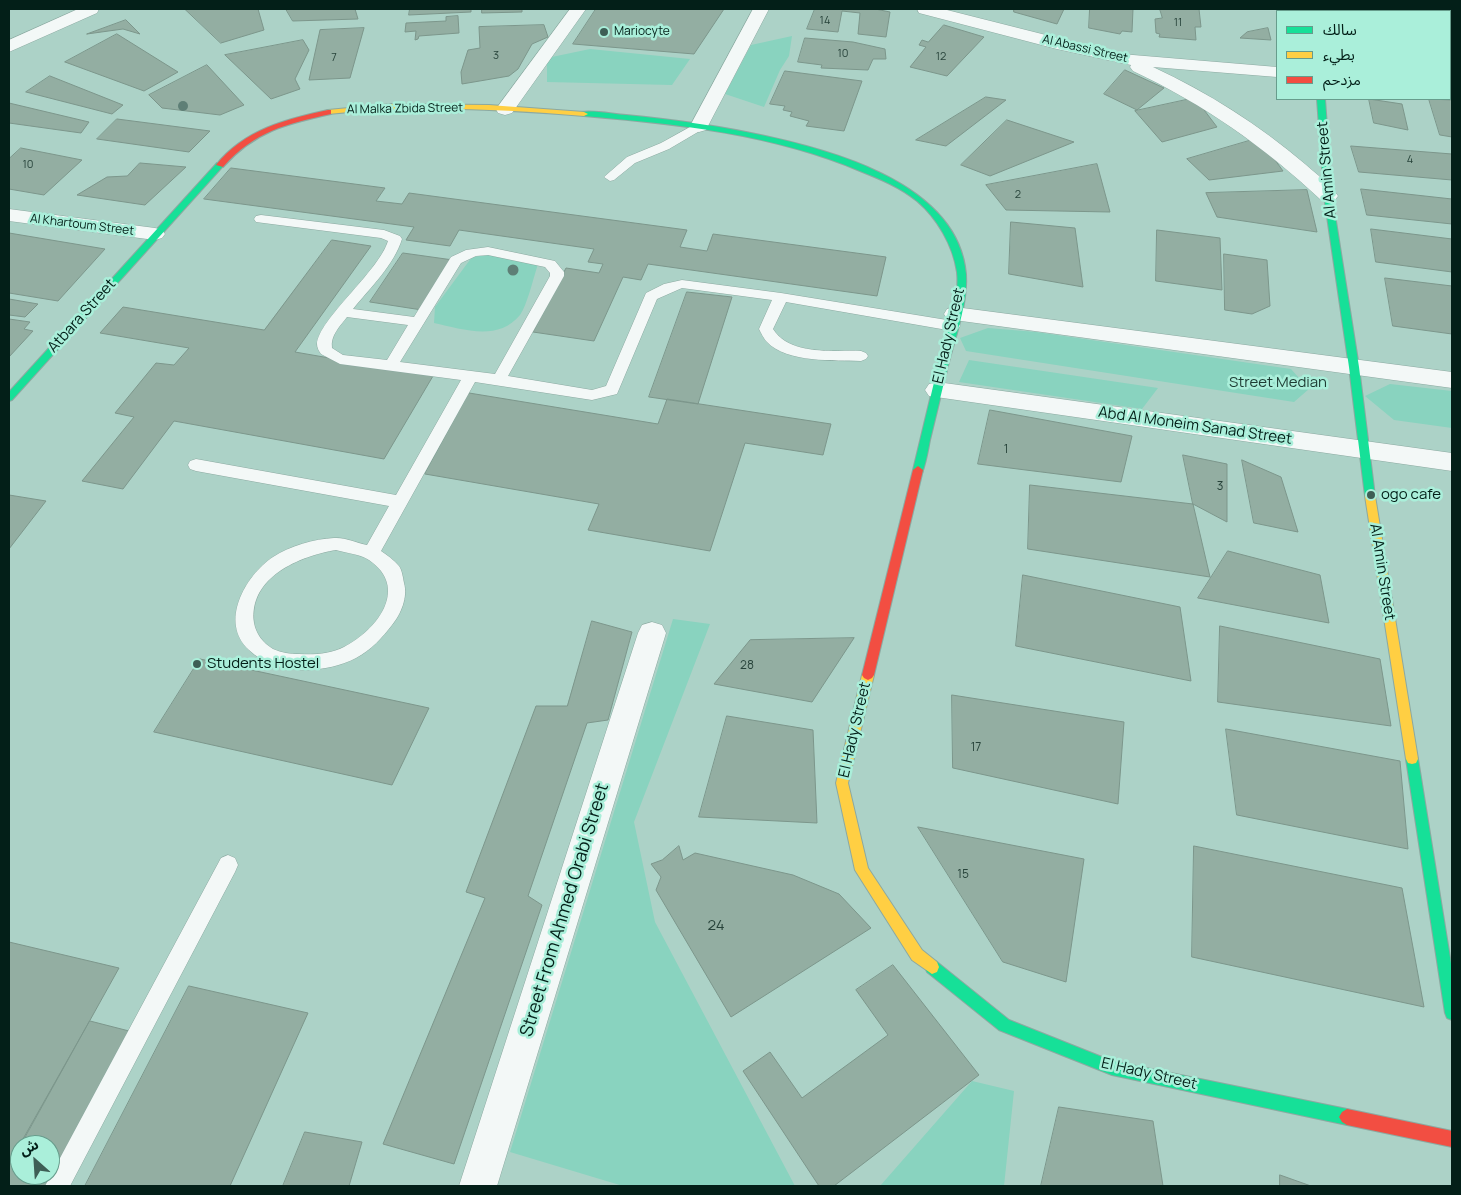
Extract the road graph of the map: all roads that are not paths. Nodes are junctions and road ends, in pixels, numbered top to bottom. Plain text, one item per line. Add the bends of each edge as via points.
1 (91, 9) edge
2 (578, 9) edge
3 (761, 9) edge
4 (935, 10) edge
5 (9, 47) edge
6 (1121, 59) junction
7 (1276, 72) edge
8 (1321, 100) edge
9 (505, 109) junction
10 (699, 126) junction
11 (610, 177) dead end
12 (1328, 196) junction
13 (9, 215) edge
14 (261, 218) dead end
15 (155, 234) junction
16 (781, 297) junction
17 (342, 312) junction
18 (954, 320) junction
19 (418, 322) junction
20 (861, 356) dead end
21 (392, 365) junction
22 (1354, 367) junction
23 (470, 376) junction
24 (499, 380) junction
25 (1452, 380) edge
26 (937, 390) junction
27 (9, 398) edge
28 (1363, 450) junction
29 (1452, 462) edge
30 (196, 465) dead end
31 (400, 502) junction
32 (372, 552) junction
33 (652, 633) dead end
34 (228, 865) dead end
35 (1452, 1013) edge
36 (1452, 1139) edge
37 (57, 1186) edge
38 (478, 1186) edge

1 - 5 street
2 - 9 street
3 - 10 street
4 - 6 street, Al Abassi Street
6 - 7 street, Al Abassi Street
6 - 12 street via 1205,100 1254,131
8 - 12 street, Al Amin Street
9 - 10 street, Al Malka Zbida Street
9 - 15 street, Al Malka Zbida Street via 350,109 308,116 268,129 235,148
10 - 11 lane via 665,146 630,160
10 - 18 street, El Hady Street via 814,150 868,170 917,196 940,222 956,251 962,282
12 - 22 street, Al Amin Street
13 - 15 street, Al Khartoum Street
14 - 17 lane via 384,234 395,239 386,258
15 - 27 street, Atbara Street
16 - 18 lane
16 - 20 lane via 766,329 772,340 798,351
16 - 24 lane via 682,284 659,290 651,296 612,390 602,394
17 - 19 lane
17 - 21 lane via 326,336 326,352 340,359
18 - 22 street
18 - 26 street, El Hady Street
19 - 21 lane
19 - 24 lane via 456,260 462,256 488,251 550,264 557,276
21 - 23 lane
22 - 25 street
22 - 28 street, Al Amin Street
23 - 24 lane
23 - 31 lane
26 - 28 street, Abd Al Moneim Sanad Street
26 - 36 street, El Hady Street via 842,783 862,870 917,955 1004,1025 1112,1068
28 - 29 street, Abd Al Moneim Sanad Street
28 - 35 street, Al Amin Street
30 - 31 lane
31 - 32 lane
32 - 32 lane via 346,545 316,547 278,562 251,590 244,622 249,637 260,650 276,659 295,663 338,658 359,648 376,636 396,605 398,589 394,574 386,561
33 - 38 street, Street From Ahmed Orabi Street
34 - 37 lane

